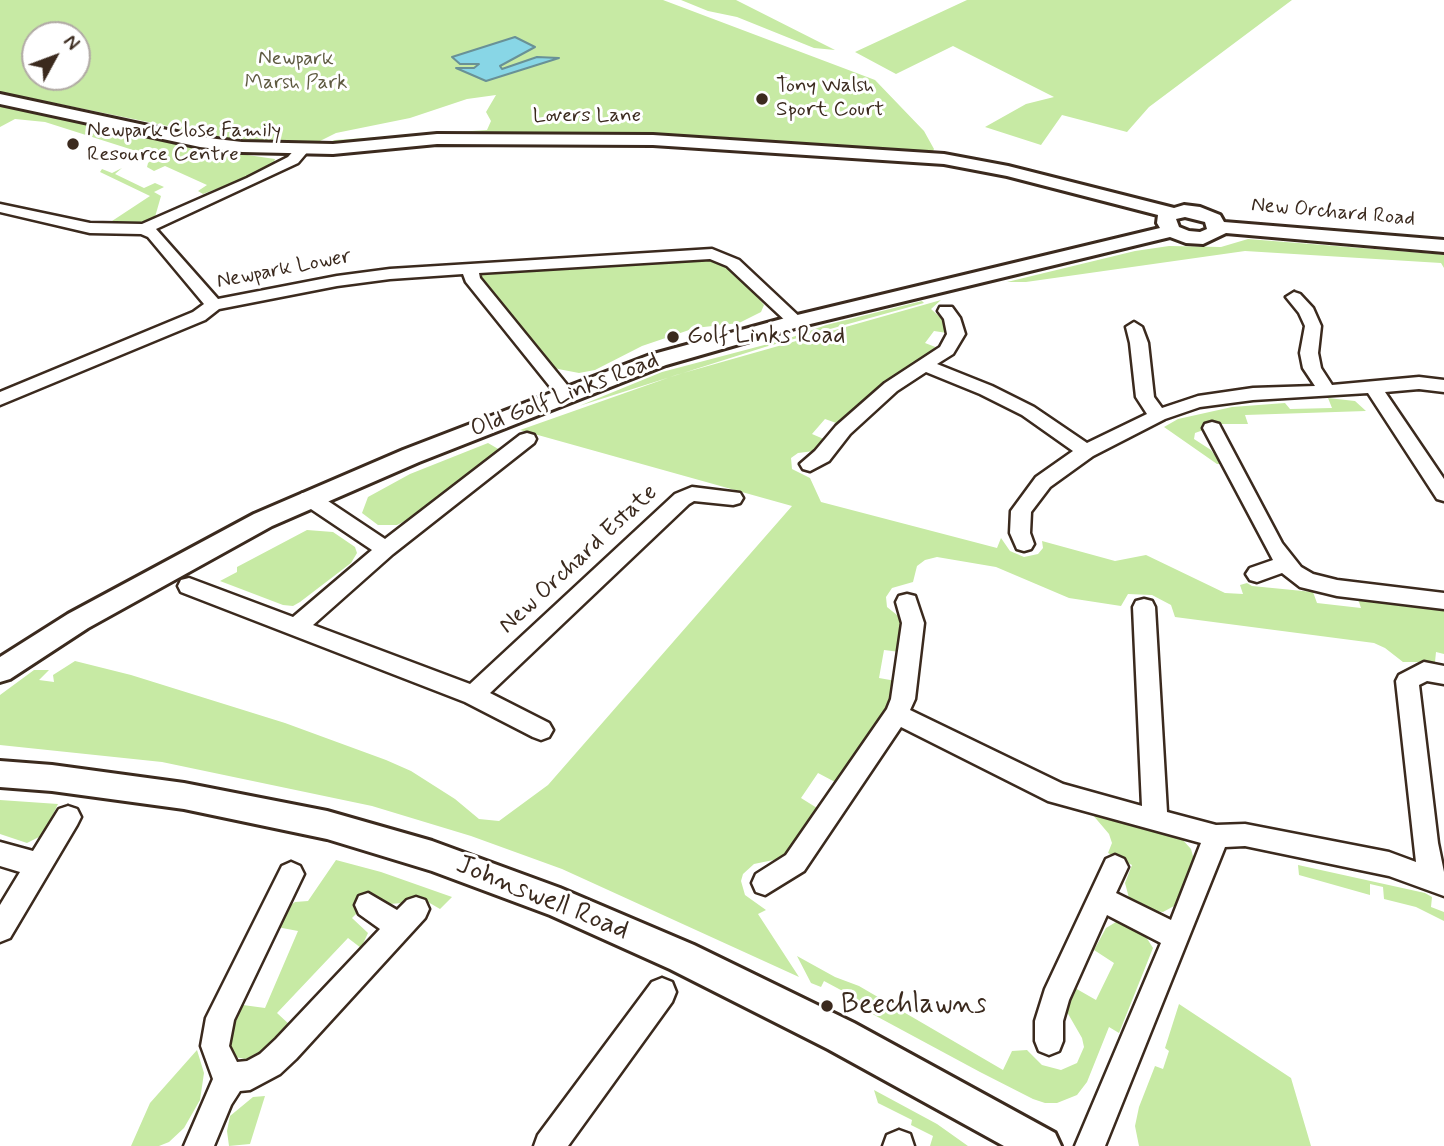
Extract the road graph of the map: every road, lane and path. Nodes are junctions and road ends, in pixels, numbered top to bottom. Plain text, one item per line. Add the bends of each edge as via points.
1 (0, 99) edge
2 (302, 150) junction
3 (0, 208) edge
4 (1172, 222) junction
5 (1218, 227) joint
6 (144, 229) junction
7 (1444, 246) edge
8 (470, 270) junction
9 (1294, 297) dead end
10 (214, 305) junction
11 (946, 311) dead end
12 (796, 321) junction
13 (1134, 327) dead end
14 (926, 366) junction
15 (1444, 386) edge
16 (1373, 387) junction
17 (1326, 389) junction
18 (566, 395) junction
19 (0, 399) edge
20 (1158, 415) junction
21 (1212, 428) dead end
22 (527, 439) dead end
23 (1086, 451) junction
24 (810, 464) dead end
25 (1444, 494) edge
26 (309, 498) junction
27 (733, 498) dead end
28 (1024, 544) dead end
29 (386, 549) junction
30 (1284, 564) junction
31 (1257, 574) dead end
32 (189, 586) dead end
33 (1444, 601) edge
34 (907, 602) dead end
35 (1144, 607) dead end
36 (297, 626) junction
37 (0, 671) edge
38 (1444, 675) edge
39 (473, 695) junction
40 (897, 714) junction
41 (541, 730) dead end
42 (0, 774) edge
43 (68, 817) dead end
44 (1154, 820) junction
45 (1216, 836) junction
46 (0, 854) edge
47 (39, 864) junction
48 (1115, 867) dead end
49 (291, 874) dead end
50 (1438, 882) edge
51 (765, 883) dead end
52 (1101, 899) junction
53 (368, 905) dead end
54 (0, 929) edge
55 (1177, 937) junction
56 (662, 992) dead end
57 (1049, 1041) dead end
58 (232, 1077) junction
59 (1038, 1145) edge
60 (199, 1146) edge
61 (549, 1146) edge
62 (1090, 1146) edge

1 - 2 street, Lovers Lane via 200,142
2 - 4 street, Lovers Lane via 437,139 564,139 699,141 898,154 973,163
2 - 6 street via 293,160 252,181
3 - 6 street via 90,228
4 - 5 street via 1186,237 1215,235
4 - 12 street, Old Golf Links Road
5 - 7 street, New Orchard Road
6 - 10 street
8 - 10 street, Newpark Lower via 337,281
8 - 12 street, Newpark Lower via 712,254 733,263
8 - 18 street via 472,279
9 - 17 street via 1313,326 1312,368
10 - 19 street, Newpark Lower via 198,316
11 - 14 street via 956,334 947,350
12 - 18 street, Old Golf Links Road via 658,359
13 - 20 street via 1145,397
14 - 23 street via 1028,411
14 - 24 street via 891,387
15 - 16 street
16 - 17 street
16 - 25 street
17 - 20 street via 1226,397
18 - 26 street, Old Golf Links Road
20 - 23 street
21 - 30 street
22 - 29 street
23 - 28 street via 1033,492 1021,511
26 - 29 street
26 - 37 street, Old Golf Links Road via 167,571
27 - 39 street, New Orchard Estate via 692,494 682,499
29 - 36 street
30 - 31 street
30 - 33 street via 1307,581
32 - 36 street
34 - 40 street via 913,623
35 - 44 street
36 - 39 street
38 - 50 street via 1424,671 1407,681 1425,843
39 - 41 street
40 - 44 street via 1057,793
40 - 51 street via 795,863
42 - 59 street, Johnswell Road via 184,796 327,825 432,856 560,903 682,957 841,1036
43 - 47 street
44 - 45 street
45 - 50 street via 1245,835 1389,864
45 - 55 street
46 - 47 street
47 - 54 street
48 - 52 street
49 - 58 street via 220,1018 215,1046 221,1067
52 - 55 street
52 - 57 street via 1055,999
53 - 58 street via 407,918 270,1064 250,1075
55 - 62 street
56 - 61 street
58 - 60 street

